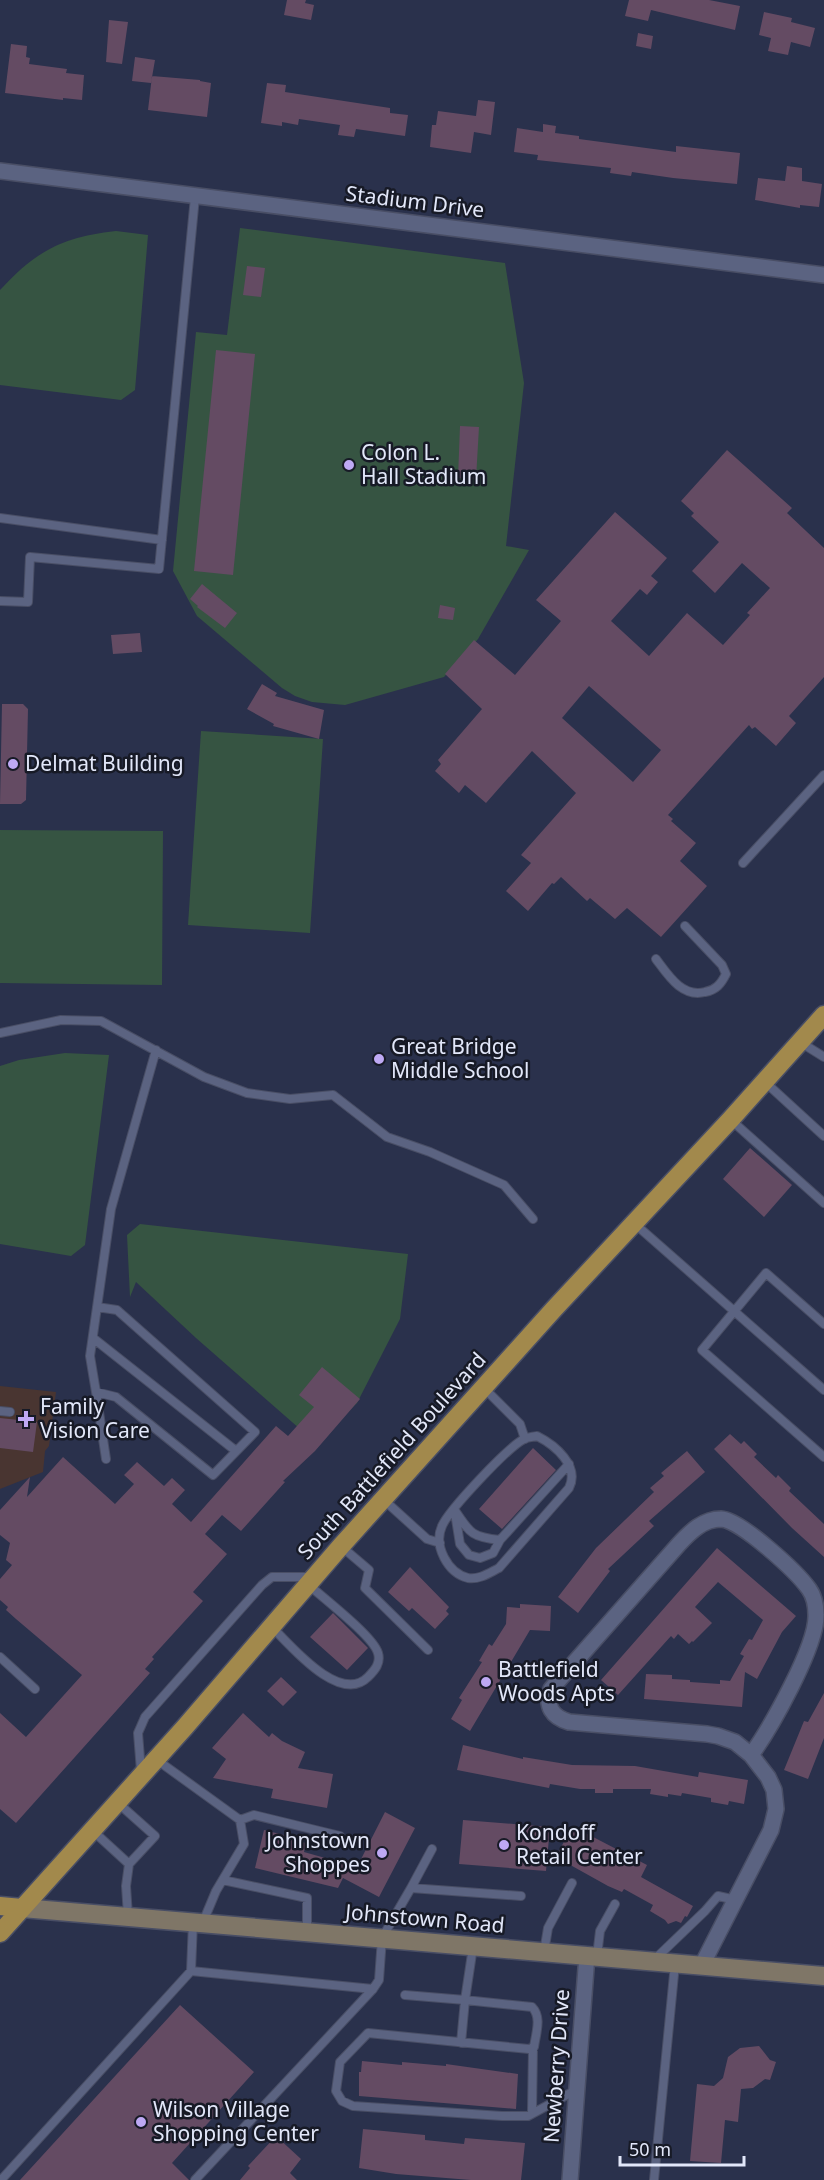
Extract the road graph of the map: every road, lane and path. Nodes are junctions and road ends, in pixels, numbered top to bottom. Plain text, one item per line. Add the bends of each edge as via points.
1 (0, 171) edge
2 (195, 197) junction
3 (824, 275) edge
4 (0, 518) edge
5 (162, 540) junction
6 (0, 601) edge
7 (824, 775) edge
8 (743, 863) dead end
9 (685, 926) dead end
10 (656, 959) dead end
11 (824, 1015) edge
12 (0, 1033) edge
13 (800, 1042) junction
14 (156, 1050) junction
15 (824, 1057) edge
16 (765, 1082) junction
17 (731, 1119) junction
18 (824, 1136) edge
19 (824, 1203) edge
20 (533, 1219) dead end
21 (634, 1223) junction
22 (97, 1306) junction
23 (734, 1312) junction
24 (824, 1324) edge
25 (93, 1338) junction
26 (483, 1387) junction
27 (824, 1390) edge
28 (96, 1392) junction
29 (0, 1411) edge
30 (10, 1412) dead end
31 (525, 1439) junction
32 (236, 1451) junction
33 (824, 1457) edge
34 (106, 1459) dead end
35 (569, 1464) junction
36 (383, 1499) junction
37 (454, 1509) junction
38 (500, 1540) junction
39 (440, 1543) junction
40 (341, 1546) junction
41 (310, 1581) junction
42 (271, 1626) junction
43 (428, 1650) dead end
44 (0, 1657) edge
45 (35, 1689) dead end
46 (751, 1755) junction
47 (156, 1759) junction
48 (142, 1775) junction
49 (117, 1803) junction
50 (240, 1820) junction
51 (92, 1830) junction
52 (340, 1836) dead end
53 (432, 1850) dead end
54 (129, 1864) junction
55 (223, 1880) junction
56 (572, 1883) dead end
57 (411, 1888) junction
58 (521, 1896) dead end
59 (736, 1900) junction
60 (615, 1904) dead end
61 (0, 1906) edge
62 (22, 1908) junction
63 (128, 1916) junction
64 (198, 1922) junction
65 (307, 1931) junction
66 (0, 1933) edge
67 (382, 1938) junction
68 (473, 1946) junction
69 (544, 1952) junction
70 (592, 1955) junction
71 (653, 1961) junction
72 (675, 1963) junction
73 (702, 1965) junction
74 (191, 1971) junction
75 (824, 1976) edge
76 (373, 1989) junction
77 (405, 1995) dead end
78 (465, 2000) junction
79 (461, 2043) junction
80 (533, 2047) junction
81 (576, 2090) junction
82 (532, 2113) junction
83 (1, 2180) edge
84 (195, 2180) edge
85 (570, 2180) edge
86 (654, 2180) edge

1 - 2 street, Stadium Drive
2 - 3 street, Stadium Drive
2 - 5 lane
4 - 5 lane
5 - 6 lane via 159,569 30,557 27,602
7 - 8 lane
9 - 10 lane via 722,965 726,974 722,982 713,990 697,994 684,991
11 - 13 main road, South Battlefield Boulevard
12 - 14 lane via 61,1020 101,1021
13 - 15 lane
13 - 16 main road, South Battlefield Boulevard
14 - 20 lane via 204,1077 247,1093 290,1099 333,1095 387,1137 504,1185
14 - 22 lane via 111,1209
16 - 17 main road, South Battlefield Boulevard
16 - 18 lane
17 - 19 lane
17 - 21 main road, South Battlefield Boulevard
21 - 23 lane
21 - 26 main road, South Battlefield Boulevard
22 - 25 lane
22 - 32 lane via 117,1310 255,1432
23 - 24 lane via 766,1273
23 - 27 lane
23 - 33 lane via 702,1350
25 - 28 lane via 90,1356
25 - 32 lane
26 - 31 lane via 520,1424
26 - 36 main road, South Battlefield Boulevard
28 - 32 lane via 116,1397 213,1475
28 - 34 lane
29 - 30 lane
31 - 35 lane via 537,1436 548,1441
31 - 37 lane via 498,1460
35 - 38 lane
35 - 39 lane via 573,1480 569,1488 499,1568 483,1577 469,1578 455,1571 443,1557
36 - 39 lane via 427,1539
36 - 40 main road, South Battlefield Boulevard
37 - 38 lane via 479,1538
37 - 38 lane via 460,1544 469,1555 480,1558 493,1553
37 - 39 lane via 440,1528
40 - 41 main road, South Battlefield Boulevard
40 - 43 lane via 369,1570 365,1588
41 - 42 main road, South Battlefield Boulevard
41 - 42 lane via 378,1651 375,1670 364,1681 350,1686 331,1680
41 - 48 lane via 272,1577 262,1585 145,1717 138,1733
42 - 47 main road, South Battlefield Boulevard
44 - 45 lane
46 - 46 street via 735,1742 718,1736 569,1722 554,1715 548,1702 551,1689 679,1544 698,1526 713,1520 729,1520 742,1527 797,1575 813,1596 816,1613 816,1629 810,1644 768,1731
46 - 59 street via 768,1777 776,1809 771,1830
47 - 48 main road, South Battlefield Boulevard
47 - 50 lane
48 - 49 main road, South Battlefield Boulevard
49 - 51 main road, South Battlefield Boulevard
49 - 54 lane via 155,1836
50 - 52 lane via 254,1815
50 - 55 lane via 244,1844
51 - 54 lane
51 - 62 main road, South Battlefield Boulevard
53 - 57 lane
54 - 63 lane
55 - 64 lane
55 - 65 lane via 307,1898
56 - 69 lane via 548,1928
57 - 58 lane
57 - 67 lane
59 - 71 lane via 714,1898
59 - 73 street
60 - 70 lane
61 - 62 main road
62 - 63 main road, Johnstown Road
62 - 66 main road, South Battlefield Boulevard
63 - 64 main road, Johnstown Road
64 - 65 main road, Johnstown Road
64 - 74 lane
65 - 67 main road, Johnstown Road
67 - 68 main road, Johnstown Road
67 - 76 lane via 379,1980
68 - 69 main road, Johnstown Road
68 - 78 lane
69 - 70 main road, Johnstown Road
70 - 71 main road, Johnstown Road
70 - 81 street, Newberry Drive
71 - 72 main road, Johnstown Road
72 - 73 main road, Johnstown Road
72 - 86 lane
73 - 75 main road, Johnstown Road
74 - 76 lane
74 - 83 lane
76 - 84 lane
77 - 78 lane
78 - 79 lane
78 - 80 lane via 532,2007 538,2019
79 - 80 lane
79 - 82 lane via 368,2033 340,2062 336,2091 342,2101 353,2106 502,2116
80 - 82 lane
81 - 82 lane
81 - 85 street, Newberry Drive

